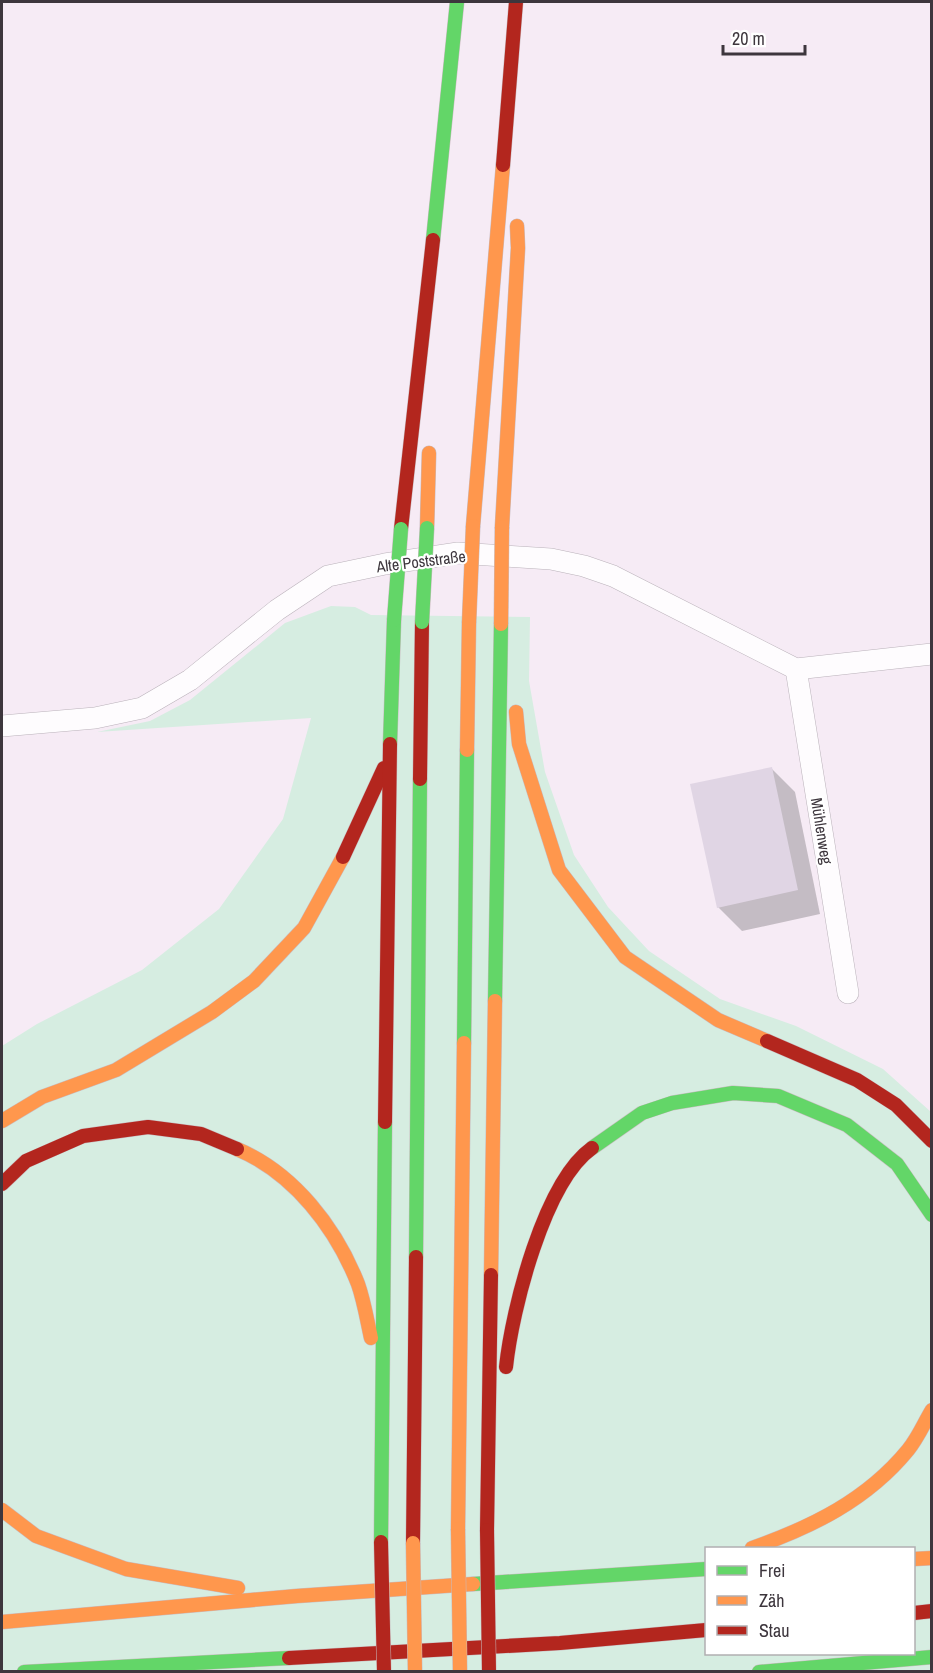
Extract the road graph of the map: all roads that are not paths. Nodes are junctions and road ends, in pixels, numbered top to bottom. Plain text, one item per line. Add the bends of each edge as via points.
1 (457, 2) edge
2 (516, 2) edge
3 (511, 65) junction
4 (515, 180) dead end
5 (439, 190) junction
6 (517, 214) dead end
7 (433, 365) dead end
8 (430, 435) dead end
9 (505, 624) junction
10 (932, 654) edge
11 (796, 669) junction
12 (514, 678) dead end
13 (515, 700) dead end
14 (2, 726) edge
15 (388, 759) junction
16 (848, 993) dead end
17 (2, 1120) edge
18 (932, 1141) edge
19 (2, 1184) edge
20 (932, 1215) edge
21 (382, 1380) junction
22 (932, 1410) edge
23 (2, 1510) edge
24 (487, 1530) junction
25 (755, 1547) edge
26 (932, 1558) edge
27 (915, 1559) edge
28 (702, 1568) edge
29 (297, 1596) junction
30 (932, 1611) edge
31 (915, 1613) edge
32 (2, 1622) edge
33 (705, 1630) edge
34 (932, 1657) edge
35 (24, 1671) edge
36 (384, 1671) edge
37 (415, 1671) edge
38 (460, 1671) edge
39 (489, 1671) edge
40 (759, 1671) edge

1 - 5 highway
2 - 3 highway
3 - 4 highway
3 - 38 highway, bridge via 473,526 469,623 458,1529
5 - 7 highway
5 - 15 highway, bridge via 401,529
6 - 9 highway, bridge via 502,527
8 - 37 highway, bridge via 422,622
9 - 12 highway
9 - 24 highway
10 - 11 street
11 - 14 street, Alte Poststraße via 613,576 584,566 551,559 459,553 328,576 277,610 190,680 142,708 95,718
11 - 16 street, Mühlenweg
13 - 18 highway via 519,744 558,870 625,957 718,1020 857,1080 896,1105
15 - 17 highway via 347,849 304,928 254,981 212,1012 116,1070 42,1097
15 - 21 highway
19 - 21 highway via 26,1161 82,1136 148,1127 201,1134 256,1157 304,1196 334,1236 357,1285
20 - 24 highway via 897,1164 847,1125 778,1096 733,1093 672,1102 642,1113 585,1153 563,1183 525,1271 508,1347
21 - 36 highway, bridge
22 - 25 highway via 909,1449 866,1492 828,1518
23 - 29 highway via 36,1536 126,1569
24 - 39 highway, bridge
26 - 27 highway
28 - 29 highway
29 - 32 highway
30 - 31 highway
33 - 35 highway via 548,1643
34 - 40 highway

